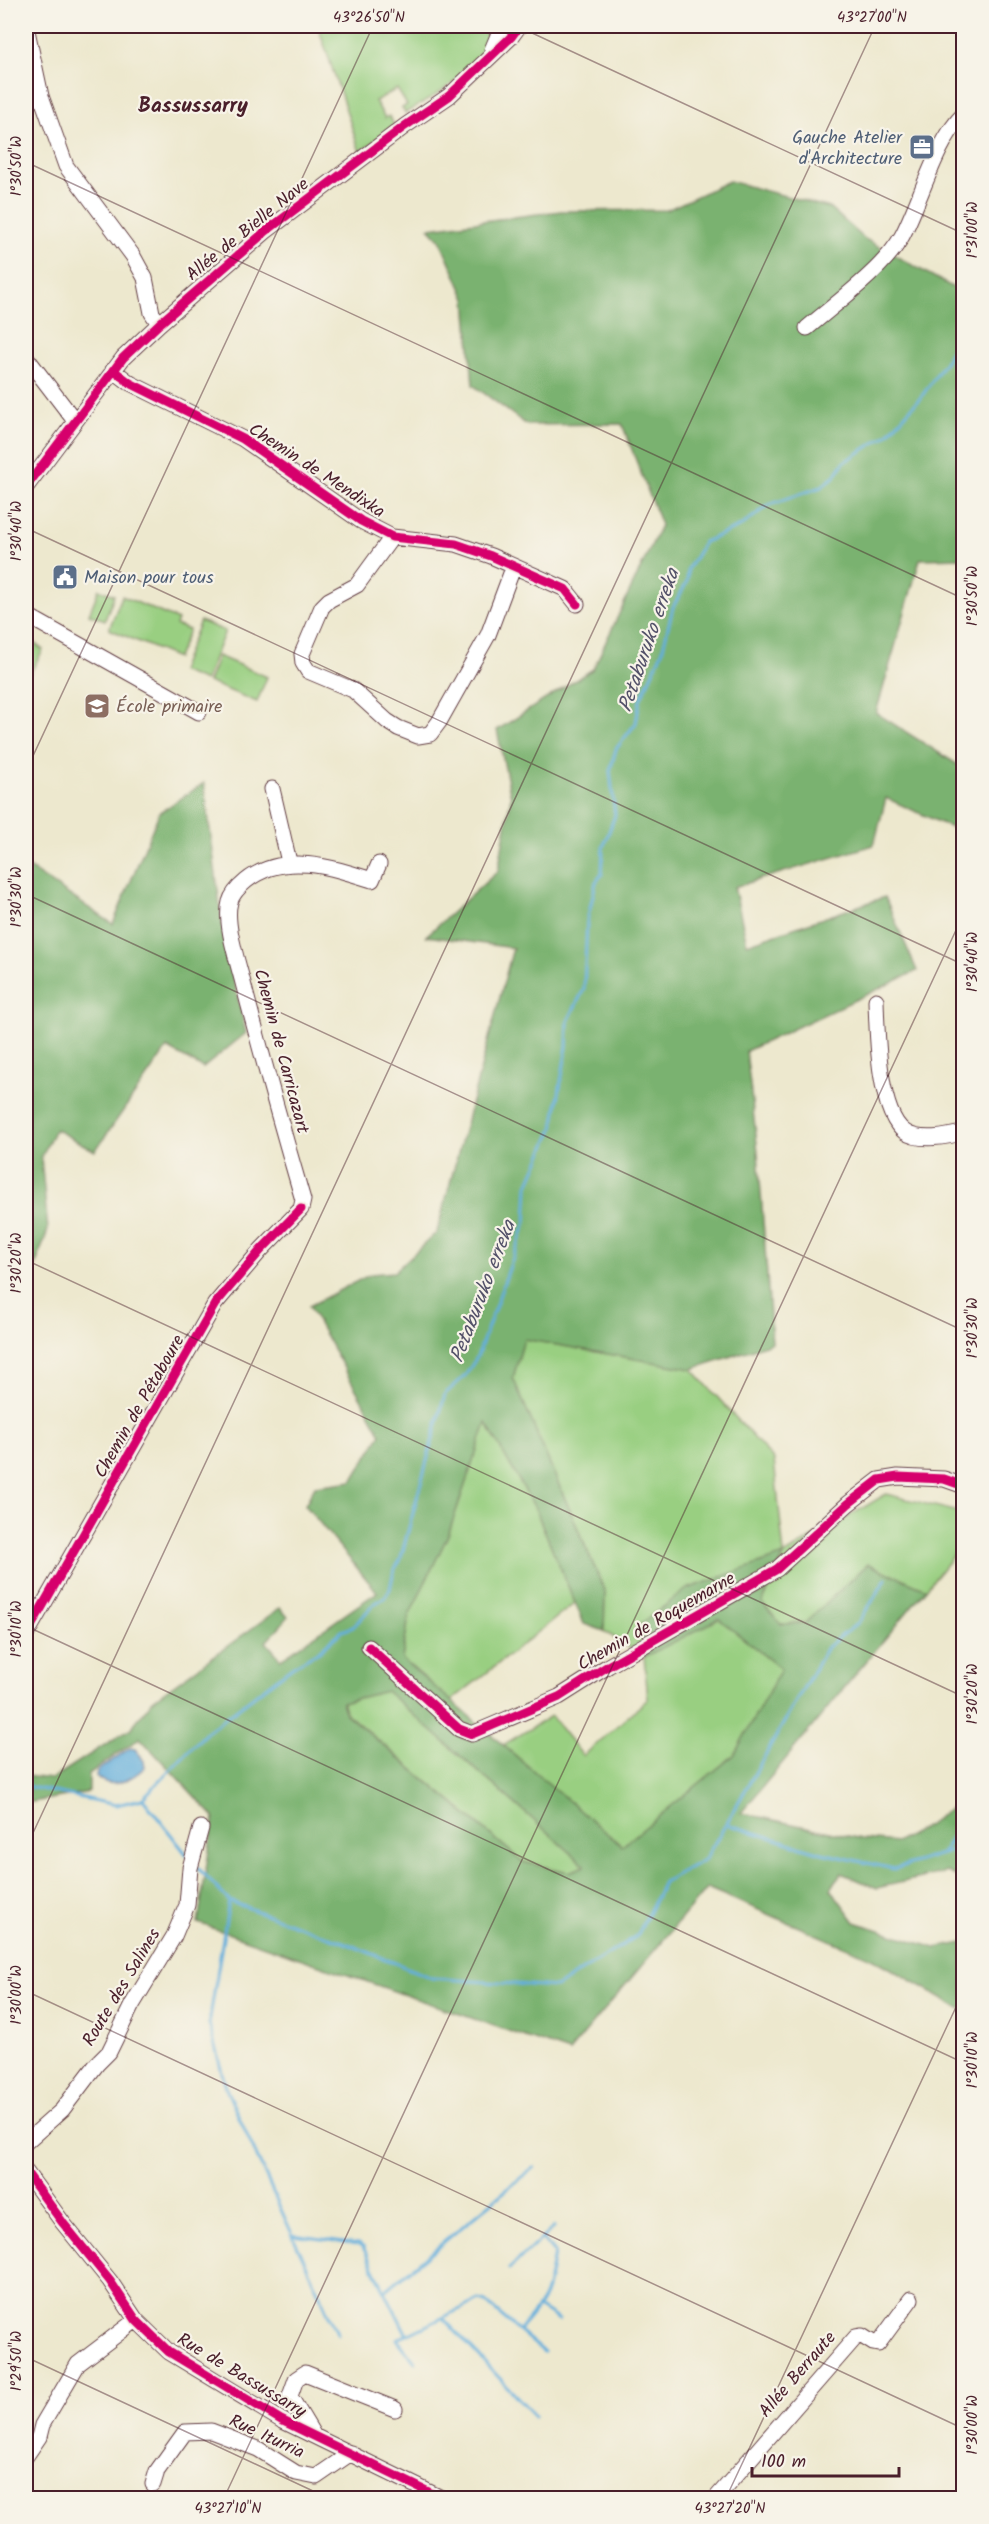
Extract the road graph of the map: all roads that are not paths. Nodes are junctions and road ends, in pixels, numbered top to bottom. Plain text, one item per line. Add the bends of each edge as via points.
1 (26, 26) edge
2 (501, 26) edge
3 (519, 26) edge
4 (487, 60) junction
5 (963, 114) edge
6 (159, 324) junction
7 (807, 328) dead end
8 (26, 357) edge
9 (113, 370) junction
10 (75, 421) junction
11 (26, 487) edge
12 (392, 537) junction
13 (513, 568) junction
14 (577, 604) dead end
15 (26, 615) edge
16 (199, 712) dead end
17 (272, 789) dead end
18 (289, 862) junction
19 (379, 864) dead end
20 (876, 1000) dead end
21 (963, 1132) edge
22 (301, 1209) joint
23 (963, 1486) edge
24 (26, 1635) edge
25 (369, 1647) dead end
26 (201, 1828) dead end
27 (26, 2142) edge
28 (26, 2172) edge
29 (911, 2299) dead end
30 (136, 2320) junction
31 (395, 2409) dead end
32 (314, 2436) junction
33 (351, 2453) junction
34 (26, 2456) edge
35 (153, 2484) dead end
36 (441, 2499) edge
37 (716, 2499) edge

1 - 6 street via 40,96 66,166 133,256 145,278 152,313
2 - 4 street, Allée de Bielle Nave
3 - 4 street, Allée de Bielle Nave
4 - 6 street, Allée de Bielle Nave via 449,96 266,232
5 - 7 street via 948,134 902,237 889,255
6 - 9 street, Allée de Bielle Nave
8 - 10 street
9 - 10 street, Allée de Bielle Nave
9 - 12 street, Chemin de Mendixka via 130,383 243,439 341,510
10 - 11 street, Allée de Bielle Nave
12 - 13 street, Chemin de Mendixka via 456,544
12 - 13 street, Chemin de Mendixka via 357,585 328,600 322,608 302,654 303,663 308,671 353,690 387,721 418,736 430,734 439,722 489,635
13 - 14 street via 565,589
15 - 16 street
17 - 18 street
18 - 19 street via 327,867 372,880
18 - 22 street, Chemin de Carricazart via 257,872 238,888 230,903 231,936 303,1200
20 - 21 street via 884,1096 904,1132 919,1138
22 - 24 street, Chemin de Pétaboure via 215,1304
23 - 25 street, Chemin de Roquemarne via 944,1479 879,1480 777,1569 559,1696 472,1734 459,1729
26 - 27 street, Route des Salines via 190,1868 187,1905 110,2052 62,2110
28 - 30 street, Rue de Bassussarry
29 - 37 street, Allée Berraute via 878,2344 856,2337
30 - 32 street, Rue de Bassussarry via 189,2366
30 - 34 street via 78,2364
31 - 32 street via 305,2373 296,2379 290,2396
32 - 33 street, Rue de Bassussarry
33 - 35 street, Rue Iturria via 316,2477 296,2473 258,2449 211,2431 185,2432 157,2471
33 - 36 street, Rue de Bassussarry

